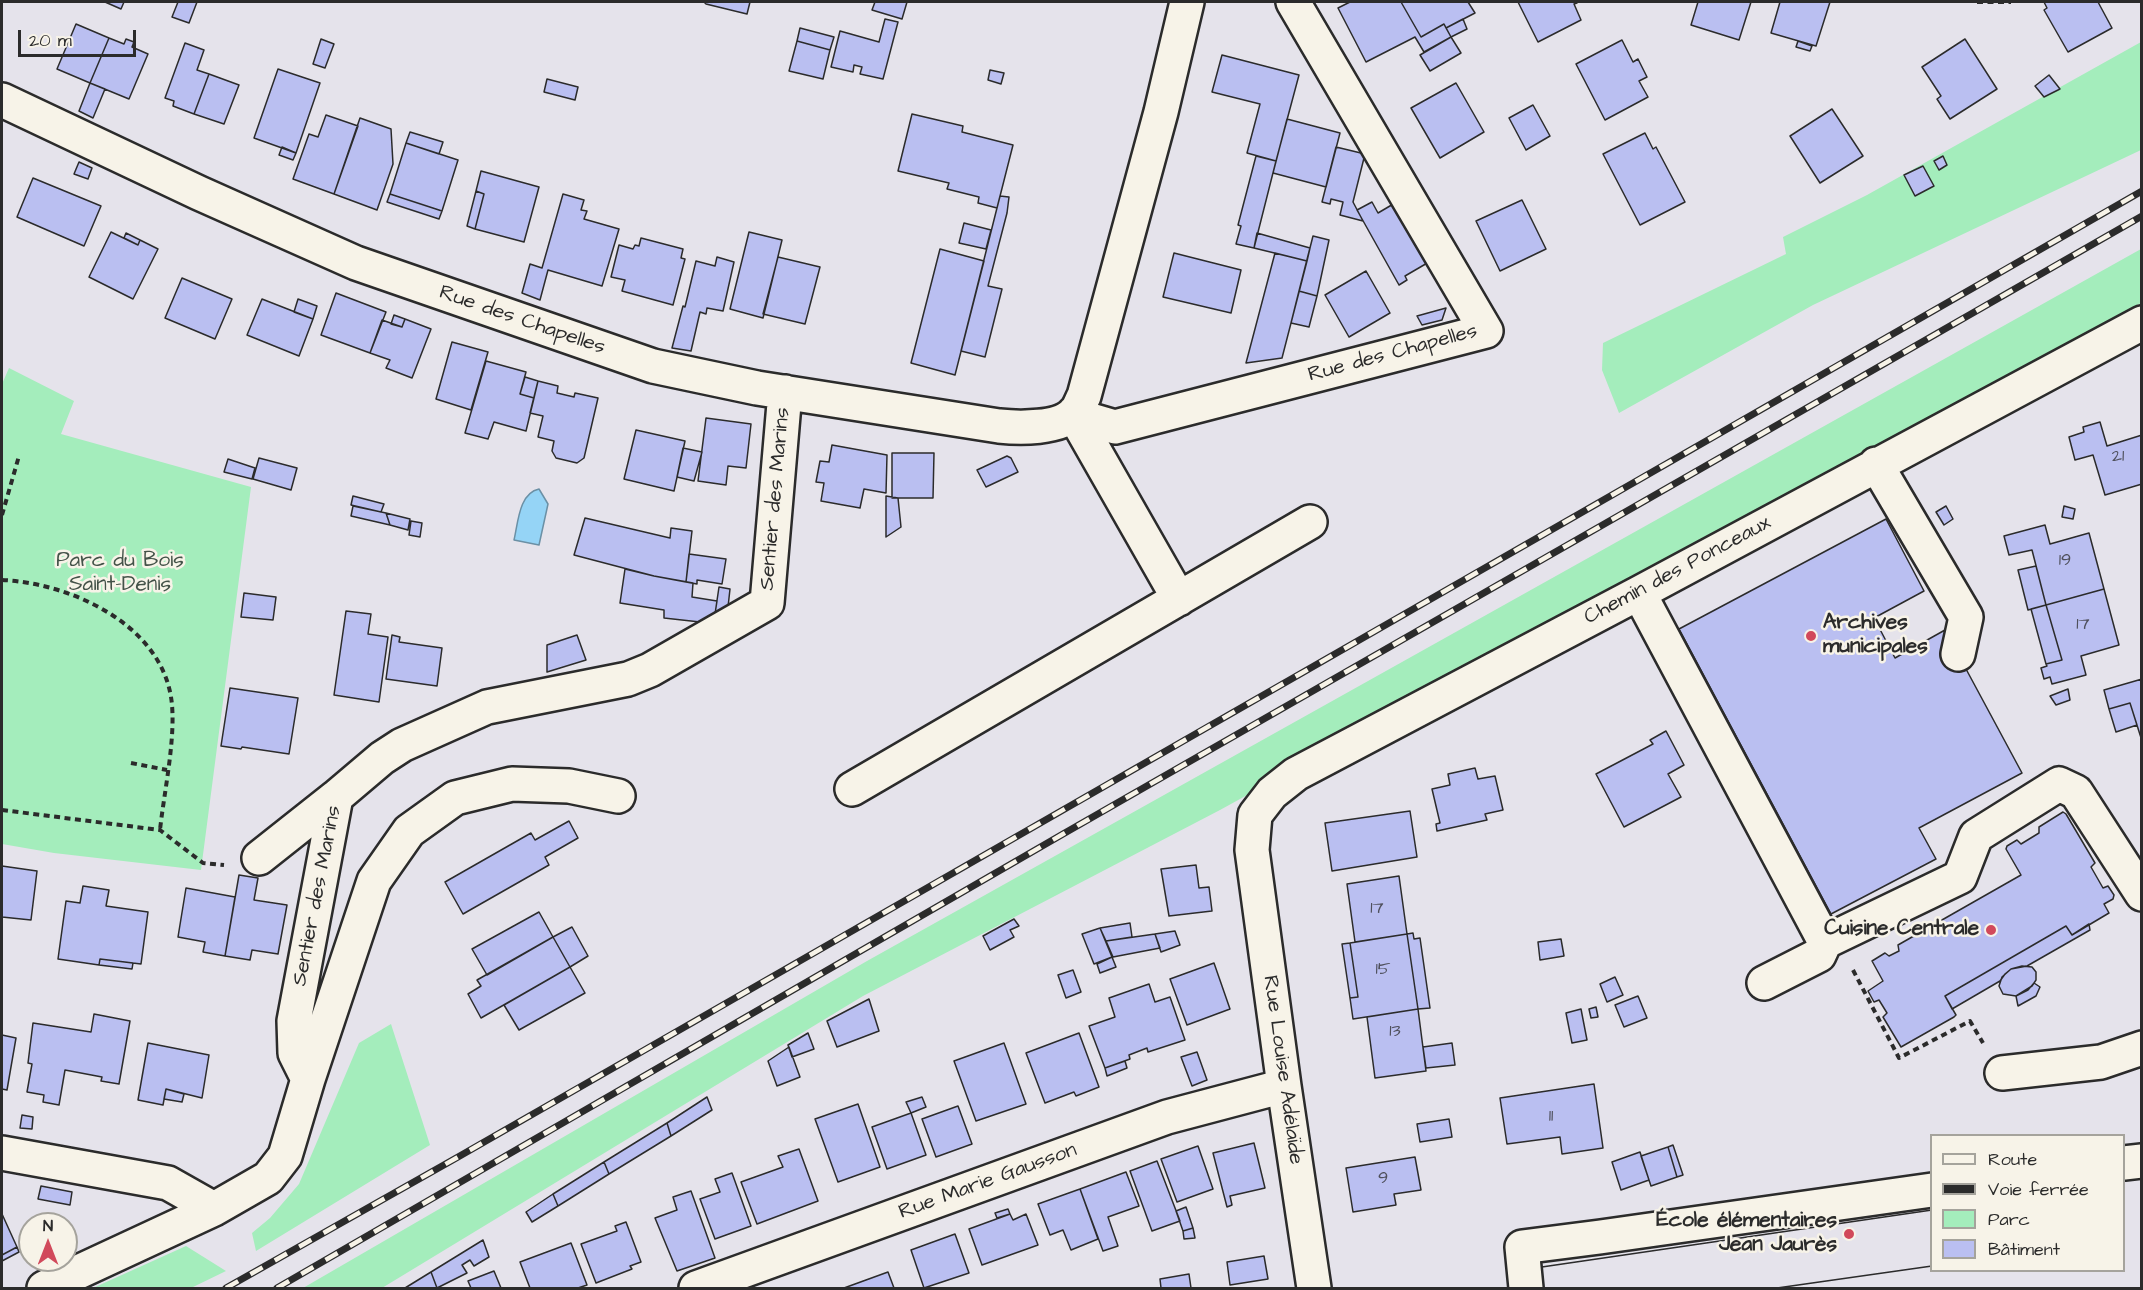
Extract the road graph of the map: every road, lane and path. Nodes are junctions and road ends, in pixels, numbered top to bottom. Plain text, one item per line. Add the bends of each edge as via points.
1 (1187, 2) edge
2 (1293, 2) edge
3 (1977, 2) edge
4 (2011, 2) edge
5 (2, 100) edge
6 (2142, 323) edge
7 (785, 392) junction
8 (1074, 415) junction
9 (20, 456) dead end
10 (1876, 464) junction
11 (2, 515) edge
12 (1310, 522) dead end
13 (2, 580) edge
14 (1640, 593) junction
15 (1179, 599) junction
16 (1958, 654) dead end
17 (131, 763) dead end
18 (167, 770) junction
19 (852, 789) dead end
20 (336, 796) junction
21 (618, 796) dead end
22 (2, 810) edge
23 (160, 830) junction
24 (1252, 850) joint
25 (259, 858) junction
26 (322, 865) junction
27 (2142, 894) edge
28 (1831, 939) junction
29 (1764, 983) dead end
30 (2142, 1048) edge
31 (2002, 1073) joint
32 (308, 1079) junction
33 (1284, 1086) junction
34 (2, 1153) edge
35 (2142, 1161) edge
36 (2125, 1163) edge
37 (1930, 1190) edge
38 (214, 1209) junction
39 (44, 1288) edge
40 (696, 1288) edge
41 (1314, 1288) edge
42 (1526, 1288) edge

1 - 8 street via 1105,326 1084,396
2 - 8 street, Rue des Chapelles via 1486,331 1115,427
3 - 4 path
5 - 7 street, Rue des Chapelles via 356,263 653,366
6 - 10 street, Chemin des Ponceaux
7 - 8 street, Rue des Chapelles via 1009,427 1052,424
7 - 20 street, Sentier des Marins via 767,603 628,679 487,707 402,745
8 - 15 street
9 - 11 path
10 - 14 street, Chemin des Ponceaux
10 - 16 street via 1966,617
12 - 15 street
13 - 18 path via 50,588 87,603 114,616 152,650 171,698
14 - 24 street, Chemin des Ponceaux via 1296,774 1272,793 1255,815
14 - 28 street
15 - 19 street
17 - 18 path
18 - 23 path
20 - 25 street
20 - 26 street, Sentier des Marins
21 - 32 street via 569,786 512,784 455,798 409,831 374,881
22 - 23 path
23 - 25 path via 203,863 239,867
24 - 33 street, Rue Louise Adélaïde
25 - 26 street
26 - 32 street, Sentier des Marins via 294,1021 295,1053
27 - 28 street via 2076,792 2060,784 1976,836 1960,877
28 - 29 street via 1819,955
28 - 31 path via 1899,1058 1970,1021
30 - 31 street via 2101,1062
32 - 38 street via 285,1156 268,1178
33 - 40 street, Rue Marie Gausson via 1167,1117
33 - 41 street, Rue Louise Adélaïde
34 - 38 street via 168,1183
35 - 36 street
37 - 42 street via 1522,1247
38 - 39 street

